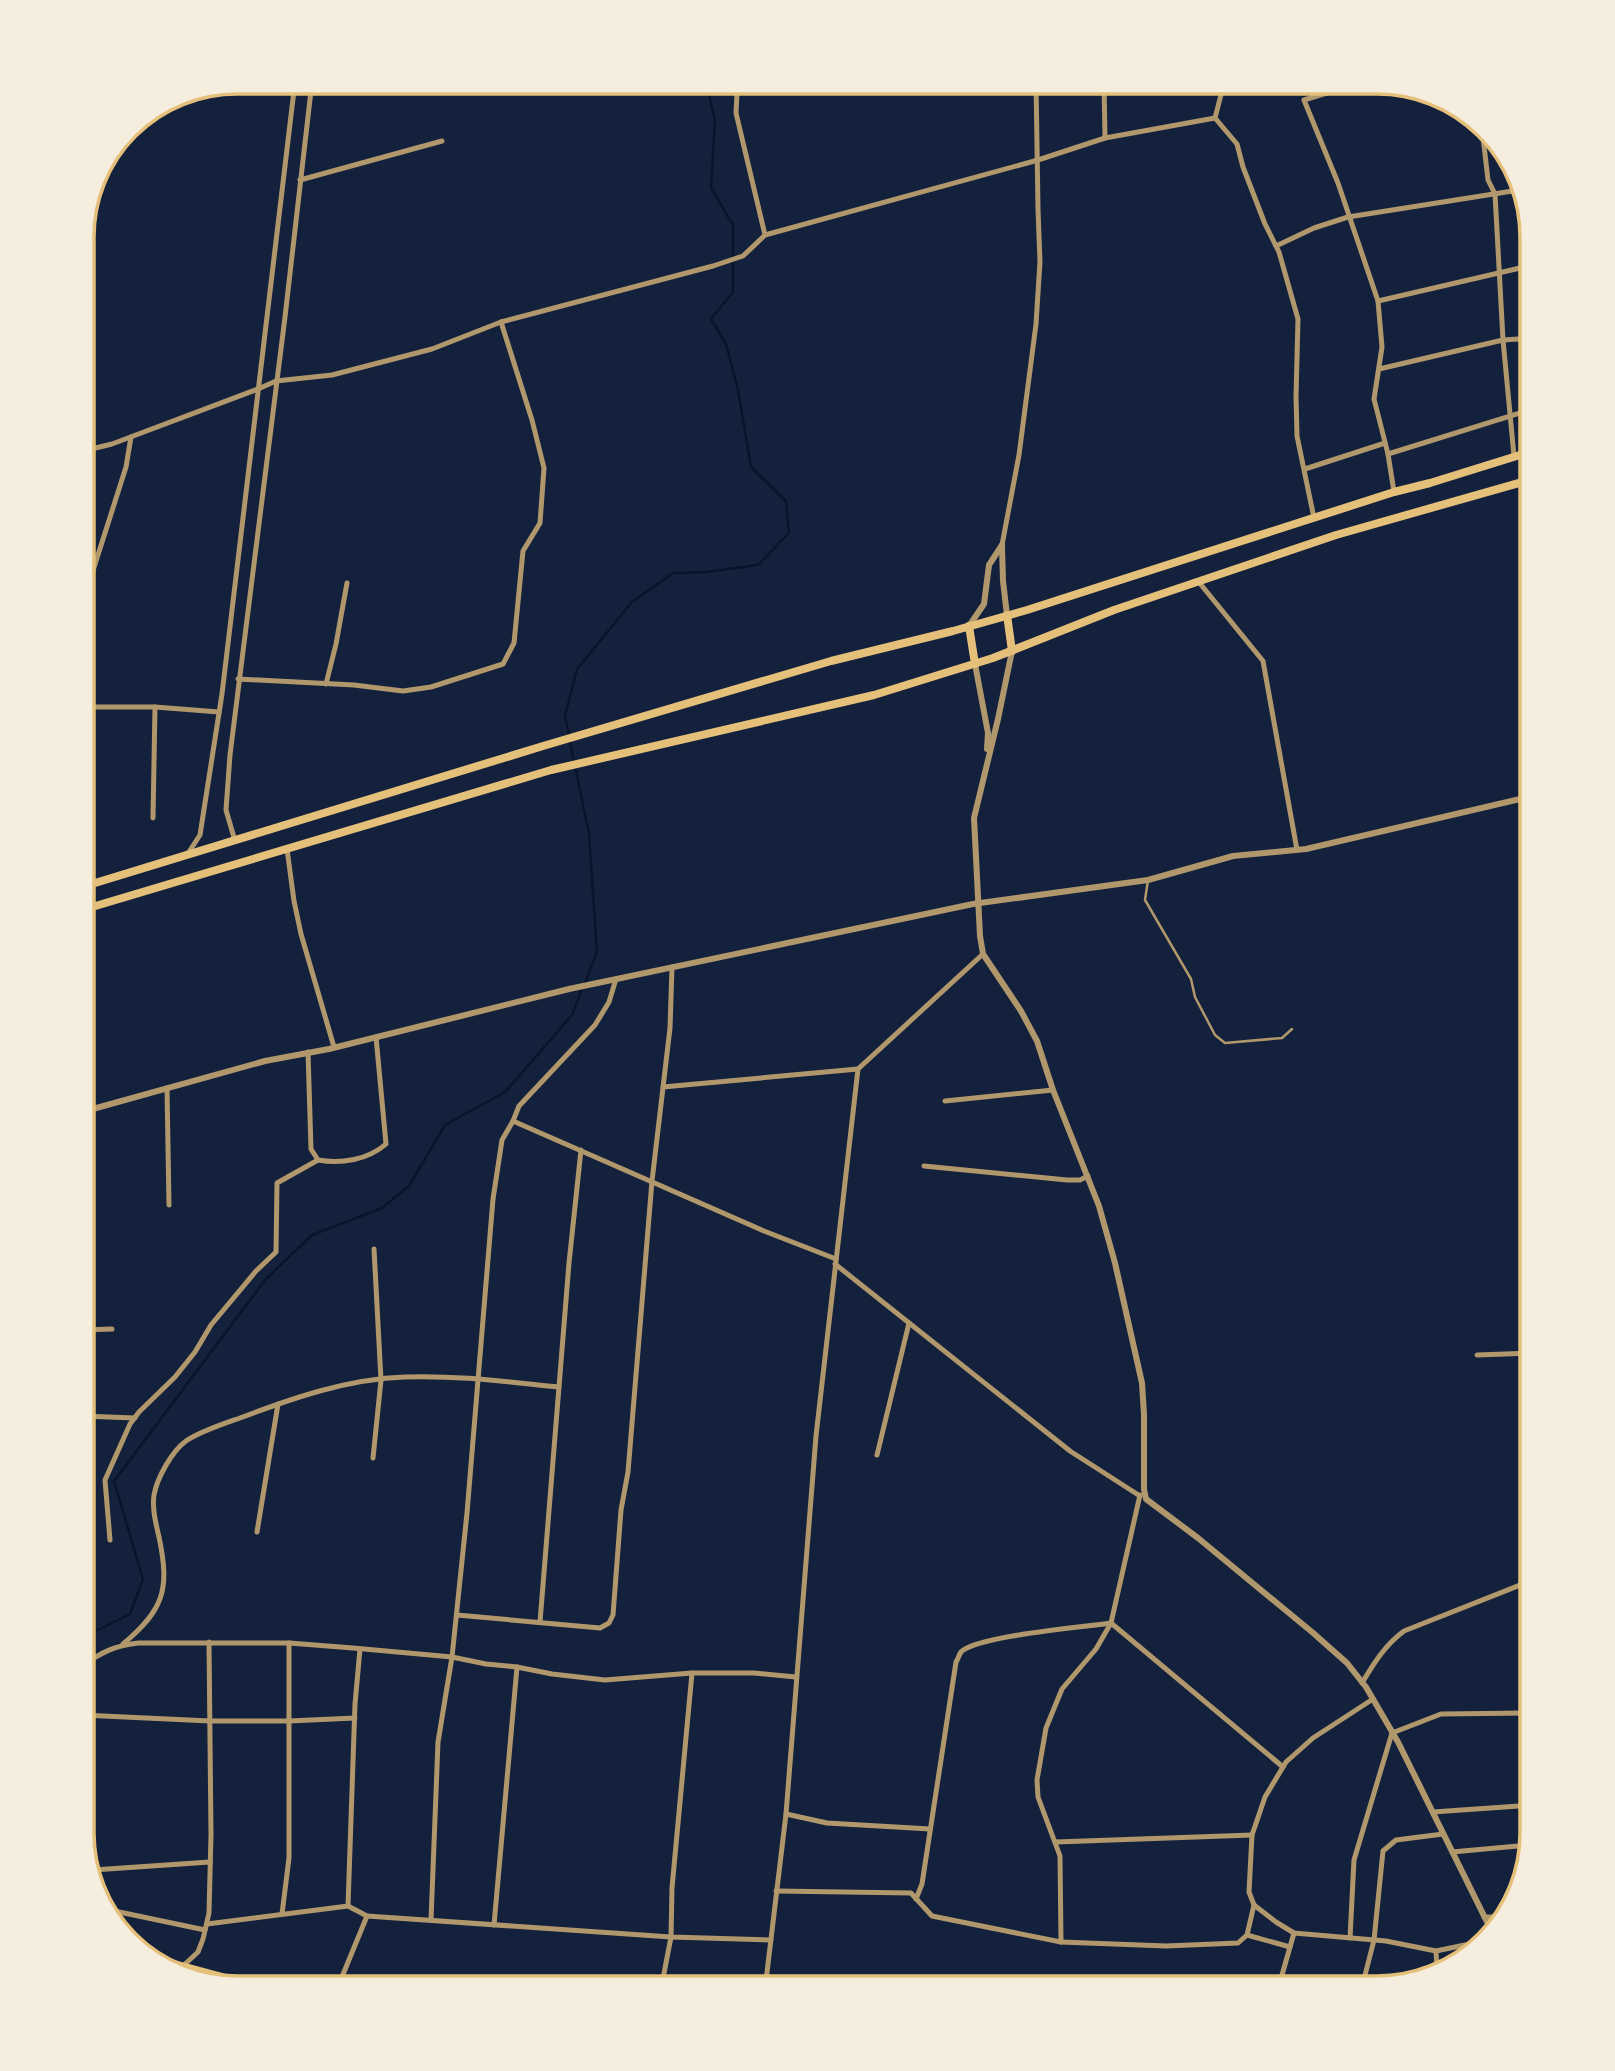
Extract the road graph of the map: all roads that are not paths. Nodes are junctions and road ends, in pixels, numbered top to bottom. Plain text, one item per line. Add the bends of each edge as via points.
1 (293, 95) edge
2 (310, 95) edge
3 (737, 95) edge
4 (1036, 95) edge
5 (1104, 95) edge
6 (1221, 95) edge
7 (1321, 95) edge
8 (1215, 118) junction
9 (1105, 138) junction
10 (442, 141) dead end
11 (1484, 141) edge
12 (1038, 160) junction
13 (300, 180) junction
14 (1513, 191) edge
15 (1495, 194) junction
16 (1348, 217) junction
17 (765, 235) junction
18 (1276, 246) junction
19 (1520, 268) edge
20 (1498, 272) junction
21 (1378, 301) junction
22 (501, 322) junction
23 (1520, 339) edge
24 (1503, 340) junction
25 (1379, 369) junction
26 (276, 381) junction
27 (258, 389) junction
28 (1520, 412) edge
29 (1510, 415) junction
30 (131, 437) junction
31 (1385, 443) junction
32 (95, 448) edge
33 (1388, 454) junction
34 (1520, 454) edge
35 (1514, 456) junction
36 (1305, 469) junction
37 (1520, 483) edge
38 (1394, 492) junction
39 (1314, 518) junction
40 (1002, 545) junction
41 (95, 565) edge
42 (1198, 581) junction
43 (347, 583) dead end
44 (1007, 615) junction
45 (969, 626) junction
46 (1012, 651) junction
47 (975, 664) junction
48 (238, 679) junction
49 (326, 684) junction
50 (95, 707) edge
51 (155, 707) junction
52 (219, 712) junction
53 (986, 769) junction
54 (1520, 799) edge
55 (153, 818) dead end
56 (235, 841) junction
57 (287, 849) junction
58 (1297, 850) junction
59 (187, 855) junction
60 (1148, 880) junction
61 (95, 883) edge
62 (978, 904) junction
63 (95, 906) edge
64 (984, 954) junction
65 (672, 967) junction
66 (616, 979) junction
67 (1292, 1029) dead end
68 (376, 1037) junction
69 (334, 1047) junction
70 (308, 1052) junction
71 (858, 1069) junction
72 (663, 1087) junction
73 (167, 1088) junction
74 (1053, 1090) junction
75 (945, 1101) dead end
76 (94, 1108) edge
77 (513, 1121) junction
78 (580, 1150) junction
79 (318, 1160) junction
80 (924, 1166) dead end
81 (1088, 1176) junction
82 (652, 1181) junction
83 (169, 1205) dead end
84 (374, 1249) dead end
85 (836, 1261) junction
86 (909, 1323) junction
87 (112, 1329) dead end
88 (94, 1330) edge
89 (1520, 1353) edge
90 (1477, 1355) dead end
91 (381, 1380) junction
92 (479, 1380) junction
93 (559, 1387) junction
94 (278, 1404) junction
95 (94, 1416) edge
96 (135, 1418) junction
97 (877, 1455) dead end
98 (373, 1458) dead end
99 (1143, 1497) junction
100 (257, 1532) dead end
101 (110, 1539) dead end
102 (1520, 1585) edge
103 (457, 1615) junction
104 (540, 1622) junction
105 (1111, 1623) junction
106 (209, 1642) junction
107 (289, 1643) junction
108 (121, 1645) junction
109 (360, 1649) junction
110 (94, 1657) edge
111 (452, 1657) junction
112 (517, 1667) junction
113 (692, 1673) junction
114 (796, 1677) junction
115 (1362, 1683) junction
116 (1373, 1699) junction
117 (1520, 1713) edge
118 (94, 1716) edge
119 (355, 1718) junction
120 (210, 1721) junction
121 (289, 1721) junction
122 (1392, 1733) junction
123 (1283, 1767) junction
124 (1520, 1806) edge
125 (1433, 1812) junction
126 (786, 1814) junction
127 (930, 1829) junction
128 (1443, 1834) junction
129 (1252, 1835) junction
130 (1056, 1842) junction
131 (1519, 1846) edge
132 (1452, 1852) junction
133 (210, 1862) junction
134 (99, 1870) edge
135 (776, 1891) junction
136 (916, 1899) junction
137 (1254, 1905) junction
138 (348, 1906) junction
139 (118, 1911) edge
140 (282, 1914) junction
141 (368, 1916) junction
142 (1484, 1917) junction
143 (1494, 1917) edge
144 (431, 1920) junction
145 (494, 1925) junction
146 (1488, 1925) edge
147 (206, 1927) junction
148 (1294, 1933) junction
149 (1247, 1936) junction
150 (671, 1937) junction
151 (1350, 1938) junction
152 (771, 1940) junction
153 (1374, 1940) junction
154 (1061, 1942) junction
155 (1468, 1944) edge
156 (1290, 1947) junction
157 (1436, 1951) junction
158 (1437, 1964) edge
159 (183, 1966) joint
160 (213, 1974) edge
161 (343, 1976) edge
162 (664, 1976) edge
163 (767, 1976) edge
164 (1282, 1976) edge
165 (1365, 1976) edge

1 - 27 street
2 - 13 street
3 - 17 street via 736,113
4 - 12 street
5 - 9 street
6 - 8 street
7 - 16 street via 1304,100
8 - 9 street
8 - 18 street via 1237,144
9 - 12 street
10 - 13 street
11 - 15 street via 1488,180
12 - 17 street
12 - 40 street via 1036,324 1020,455
13 - 26 street
14 - 15 street
15 - 16 street
15 - 20 street
16 - 18 street
16 - 21 street
17 - 22 street via 743,256 713,266
18 - 36 street via 1298,319 1297,436
19 - 20 street
20 - 21 street
20 - 24 street
21 - 25 street
22 - 26 street via 420,352 332,375
22 - 49 street via 544,468 540,523 523,551 514,643 503,664 431,687 403,691
23 - 24 street
24 - 25 street
24 - 29 street
25 - 31 street via 1374,399
26 - 27 street
26 - 48 street
27 - 30 street
27 - 52 street
28 - 29 street
29 - 33 street
29 - 35 street
30 - 32 street
30 - 41 street
31 - 33 street
31 - 36 street
33 - 38 street
34 - 35 highway
35 - 38 highway
36 - 39 street
37 - 42 highway via 1336,535
38 - 39 highway
39 - 44 highway
40 - 44 street
40 - 45 street via 989,565 984,604
42 - 46 highway
42 - 58 street via 1263,661
43 - 49 street
44 - 45 highway
44 - 46 highway
45 - 47 highway
45 - 56 highway via 831,661
46 - 47 highway
46 - 53 street
47 - 53 street via 988,733
47 - 57 highway via 874,695 551,770
48 - 49 street
48 - 56 street via 226,810
50 - 51 street
51 - 52 street
51 - 55 street
52 - 59 street via 200,835
53 - 62 street via 974,818
54 - 58 street
56 - 59 highway
57 - 63 highway
57 - 69 street via 294,901
58 - 60 street via 1233,856
59 - 61 highway
60 - 62 street
60 - 67 lane via 1145,900 1191,979 1215,1035 1224,1043 1282,1038
62 - 64 street
62 - 65 street
64 - 71 street
64 - 74 street via 1037,1041
65 - 66 street
65 - 72 street
66 - 68 street
66 - 77 street via 610,1002 596,1025 519,1106
68 - 69 street
68 - 79 street via 386,1144 358,1158 332,1163
69 - 70 street
70 - 73 street
70 - 79 street via 311,1149
71 - 72 street
71 - 85 street
72 - 82 street
73 - 76 street
73 - 83 street
74 - 75 street
74 - 81 street
77 - 78 street
77 - 92 street via 502,1140 493,1199
78 - 82 street
78 - 93 street
79 - 96 street via 278,1183 276,1252 211,1325 175,1377
80 - 81 street via 1067,1180
81 - 99 street via 1115,1263 1142,1383
82 - 85 street
82 - 104 street via 613,1615 600,1628
84 - 91 street
85 - 86 street
85 - 114 street
86 - 97 street
86 - 99 street via 1070,1451
87 - 88 street
89 - 90 street
91 - 92 street
91 - 94 street via 336,1386
91 - 98 street
92 - 93 street
92 - 103 street
93 - 104 street
94 - 100 street
94 - 108 street via 186,1441 168,1460 154,1494 165,1575 161,1596 145,1626
95 - 96 street
96 - 101 street via 105,1480
99 - 105 street
99 - 115 street via 1312,1632
102 - 115 street via 1404,1631 1392,1639
103 - 104 street
103 - 111 street
105 - 123 street
105 - 127 street via 1002,1637 961,1653
105 - 130 street via 1097,1649 1062,1689 1046,1728 1037,1786
106 - 107 street
106 - 108 street
106 - 120 street
107 - 109 street
107 - 121 street
108 - 110 street
109 - 111 street
109 - 119 street
111 - 112 street
111 - 144 street via 438,1742
112 - 113 street via 605,1680
112 - 145 street
113 - 114 street
113 - 150 street
114 - 126 street
115 - 116 street
116 - 122 street
116 - 123 street via 1313,1738
117 - 122 street via 1441,1713
118 - 120 street
119 - 121 street
119 - 138 street
120 - 121 street
120 - 133 street
121 - 140 street via 289,1858
122 - 125 street
122 - 151 street via 1354,1860
123 - 129 street via 1265,1797
124 - 125 street
125 - 128 street
126 - 127 street via 827,1823
126 - 135 street
127 - 136 street
128 - 132 street
128 - 153 street via 1396,1840 1382,1851
129 - 130 street
129 - 137 street via 1249,1892
130 - 154 street
131 - 132 street
132 - 142 street
133 - 134 street
133 - 147 street
135 - 136 street via 911,1893
135 - 152 street
136 - 154 street via 932,1916
137 - 148 street
137 - 149 street
138 - 140 street
138 - 141 street
139 - 147 street
140 - 147 street
141 - 144 street
141 - 161 street
142 - 143 street
142 - 146 street
144 - 145 street
145 - 150 street
147 - 159 street via 198,1952
148 - 151 street
148 - 156 street
149 - 154 street via 1238,1943 1166,1946
149 - 156 street
150 - 152 street
150 - 162 street
151 - 153 street
152 - 163 street
153 - 157 street
153 - 165 street
155 - 157 street
156 - 164 street
157 - 158 street
159 - 160 highway

